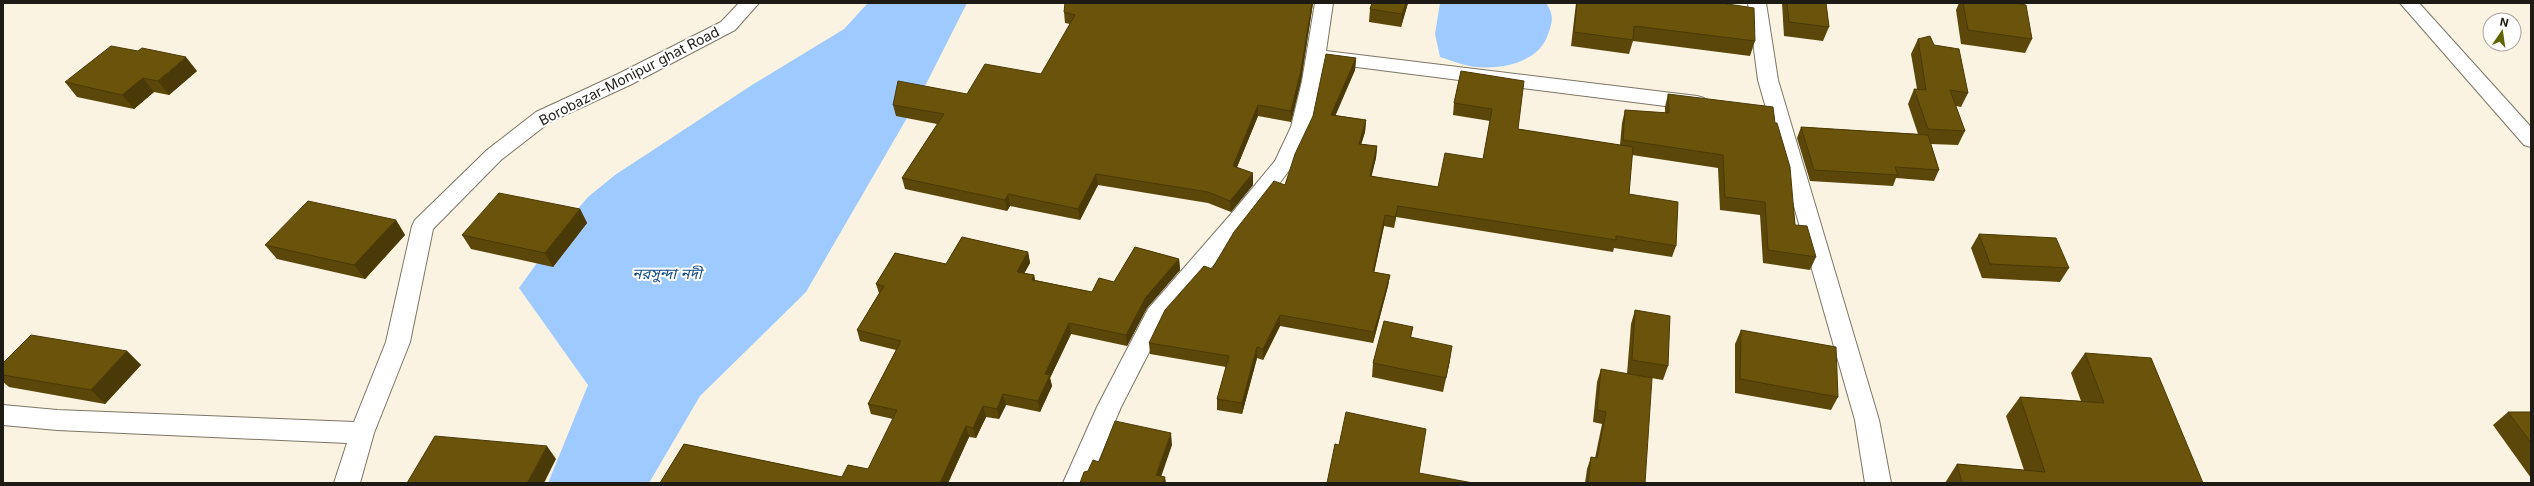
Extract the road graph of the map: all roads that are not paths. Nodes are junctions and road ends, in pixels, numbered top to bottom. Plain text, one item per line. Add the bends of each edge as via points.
1 (750, 3) edge
2 (1324, 3) edge
3 (1756, 3) edge
4 (2409, 3) edge
5 (1315, 56) junction
6 (1716, 106) edge
7 (1755, 110) edge
8 (1778, 113) junction
9 (2531, 140) edge
10 (3, 415) edge
11 (362, 433) junction
12 (347, 483) edge
13 (1076, 483) edge
14 (1878, 483) edge

1 - 11 street, Borobazar-Monipur ghat Road via 728,26 543,117 494,155 423,226 398,342
2 - 5 street
3 - 8 street via 1768,80
4 - 9 street
5 - 6 street
5 - 13 street via 1301,127 1284,164 1156,315 1109,407
7 - 8 street
8 - 14 street via 1867,420
10 - 11 street via 57,420
11 - 12 street, Borobazar-Monipur ghat Road

